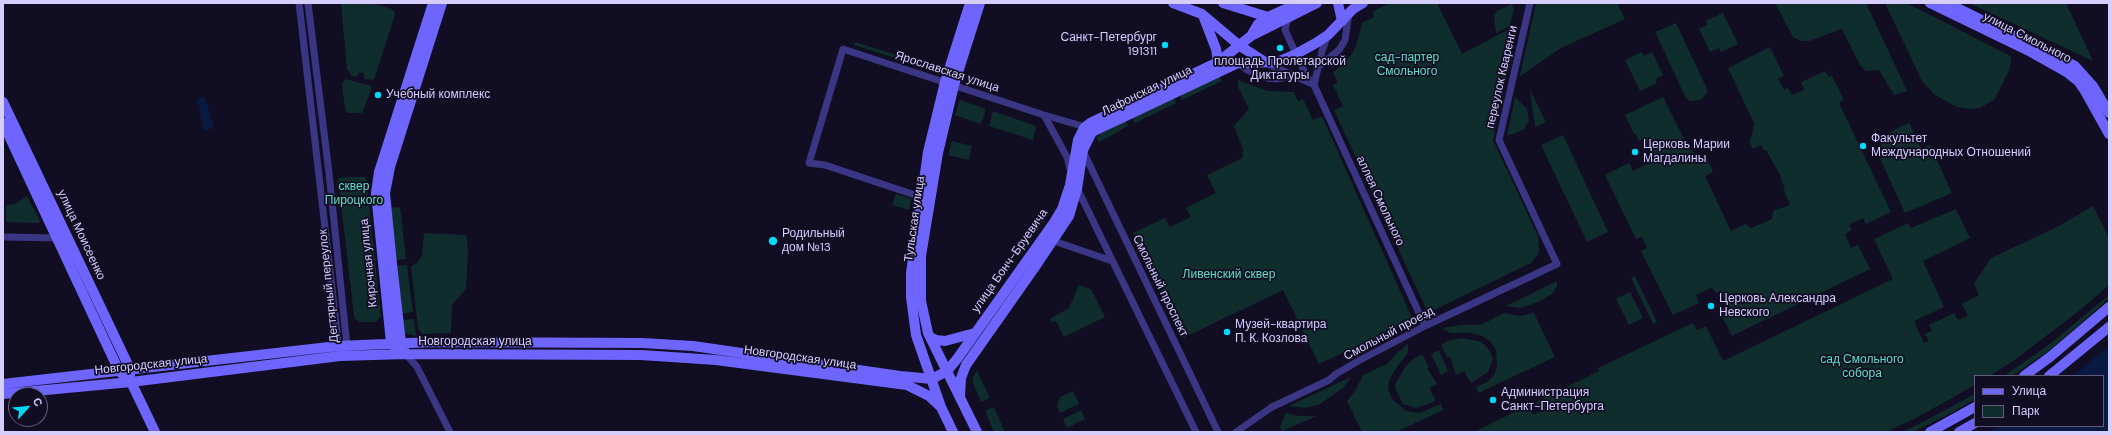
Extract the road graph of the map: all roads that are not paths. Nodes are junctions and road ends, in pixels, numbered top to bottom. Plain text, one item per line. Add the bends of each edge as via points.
1 (299, 3) edge
2 (308, 3) edge
3 (433, 3) edge
4 (442, 3) edge
5 (970, 3) edge
6 (980, 3) edge
7 (1173, 3) edge
8 (1222, 3) edge
9 (1279, 3) edge
10 (1299, 3) edge
11 (1317, 3) edge
12 (1338, 3) edge
13 (1363, 3) edge
14 (1530, 3) edge
15 (1930, 3) edge
16 (1947, 3) edge
17 (1202, 14) junction
18 (1268, 16) junction
19 (1288, 17) junction
20 (1345, 17) junction
21 (1328, 35) junction
22 (1250, 36) junction
23 (1240, 46) junction
24 (1296, 54) junction
25 (1218, 62) junction
26 (1268, 64) junction
27 (1235, 65) junction
28 (1318, 68) junction
29 (1295, 76) junction
30 (949, 84) junction
31 (1314, 85) junction
32 (3, 102) edge
33 (2109, 113) edge
34 (1044, 115) junction
35 (3, 123) edge
36 (1090, 123) junction
37 (2109, 134) edge
38 (1078, 140) joint
39 (1083, 150) junction
40 (1071, 173) junction
41 (1077, 189) junction
42 (926, 198) junction
43 (3, 237) edge
44 (63, 238) junction
45 (1054, 241) junction
46 (1112, 261) junction
47 (1557, 264) joint
48 (2109, 307) edge
49 (1425, 326) junction
50 (2109, 327) edge
51 (975, 333) junction
52 (930, 337) junction
53 (396, 343) junction
54 (342, 346) junction
55 (406, 354) junction
56 (344, 356) junction
57 (125, 370) junction
58 (947, 371) junction
59 (2025, 375) edge
60 (2050, 375) edge
61 (932, 379) junction
62 (131, 382) junction
63 (3, 384) edge
64 (3, 394) edge
65 (960, 398) junction
66 (941, 407) junction
67 (1974, 408) edge
68 (1974, 424) edge
69 (155, 432) edge
70 (450, 432) edge
71 (953, 432) edge
72 (977, 432) edge
73 (1196, 432) edge
74 (1218, 432) edge
75 (1236, 432) edge
76 (1930, 432) edge
77 (1960, 432) edge

1 - 54 street, Дегтярный переулок
2 - 54 street, Дегтярный переулок
3 - 53 street, Кирочная улица via 379,172 376,193
4 - 53 street, Кирочная улица via 390,167 385,193
5 - 30 street, Тульская улица
6 - 30 street, Тульская улица
7 - 17 street
8 - 18 street
9 - 18 street
10 - 18 street
11 - 19 street
12 - 20 street
13 - 20 street
14 - 47 street, переулок Кваренги via 1499,140
15 - 37 street, улица Смольного via 2068,73 2085,91
16 - 33 street, улица Смольного via 2075,66 2093,86
17 - 23 street
17 - 25 street via 1216,49
18 - 22 street via 1258,24
19 - 22 street
19 - 24 street via 1285,30
20 - 21 street
20 - 28 street via 1345,40 1339,50
21 - 24 street
21 - 28 street
22 - 23 street
23 - 25 street
23 - 26 street
24 - 26 street
24 - 31 street via 1307,77
25 - 36 street, Лафонская улица
26 - 27 street
26 - 29 street
27 - 29 street via 1276,80
27 - 39 street, Лафонская улица via 1092,132
28 - 31 street
29 - 31 street
30 - 34 street, Ярославская улица
30 - 42 street, Тульская улица via 938,153
30 - 42 street, Ярославская улица via 843,49 809,162
31 - 49 street, аллея Смольного
32 - 44 street, улица Моисеенко
34 - 36 street, Ярославская улица via 1082,126
34 - 40 street via 1067,157
35 - 44 street, улица Моисеенко
36 - 38 street, Лафонская улица
38 - 40 street, улица Бонч-Бруевича
39 - 41 street, улица Бонч-Бруевича
39 - 74 street, Смольный проспект
40 - 41 street
40 - 51 street, улица Бонч-Бруевича via 1062,209
41 - 45 street, улица Бонч-Бруевича via 1069,216
41 - 46 street
42 - 52 street, Тульская улица via 920,270 921,301
42 - 61 street, Тульская улица via 912,255 911,297 916,336
43 - 44 street
44 - 57 street, улица Моисеенко
45 - 46 street
45 - 65 street, улица Бонч-Бруевича via 966,365
46 - 73 street
47 - 49 street, Смольный проезд
48 - 59 street via 2056,353
49 - 75 street, Смольный проезд via 1360,360 1329,380 1272,407
50 - 60 street
51 - 52 street via 945,341
51 - 58 street, улица Бонч-Бруевича
52 - 58 street, Тульская улица
53 - 54 street, Новгородская улица
53 - 55 street, Кирочная улица
53 - 61 street, Новгородская улица via 642,343 693,346
54 - 56 street, Дегтярный переулок
54 - 57 street, Новгородская улица
55 - 56 street, Новгородская улица
55 - 66 street, Новгородская улица via 634,355 695,358 907,385 929,396
55 - 70 street, Кирочная улица via 417,367
56 - 62 street, Новгородская улица
57 - 62 street, улица Моисеенко
57 - 63 street, Новгородская улица
58 - 61 street, улица Бонч-Бруевича
58 - 65 street, Тульская улица
61 - 66 street, Тульская улица
62 - 64 street, Новгородская улица
62 - 69 street, улица Моисеенко
65 - 72 street, Тульская улица
66 - 71 street, Тульская улица
67 - 76 street
68 - 77 street

